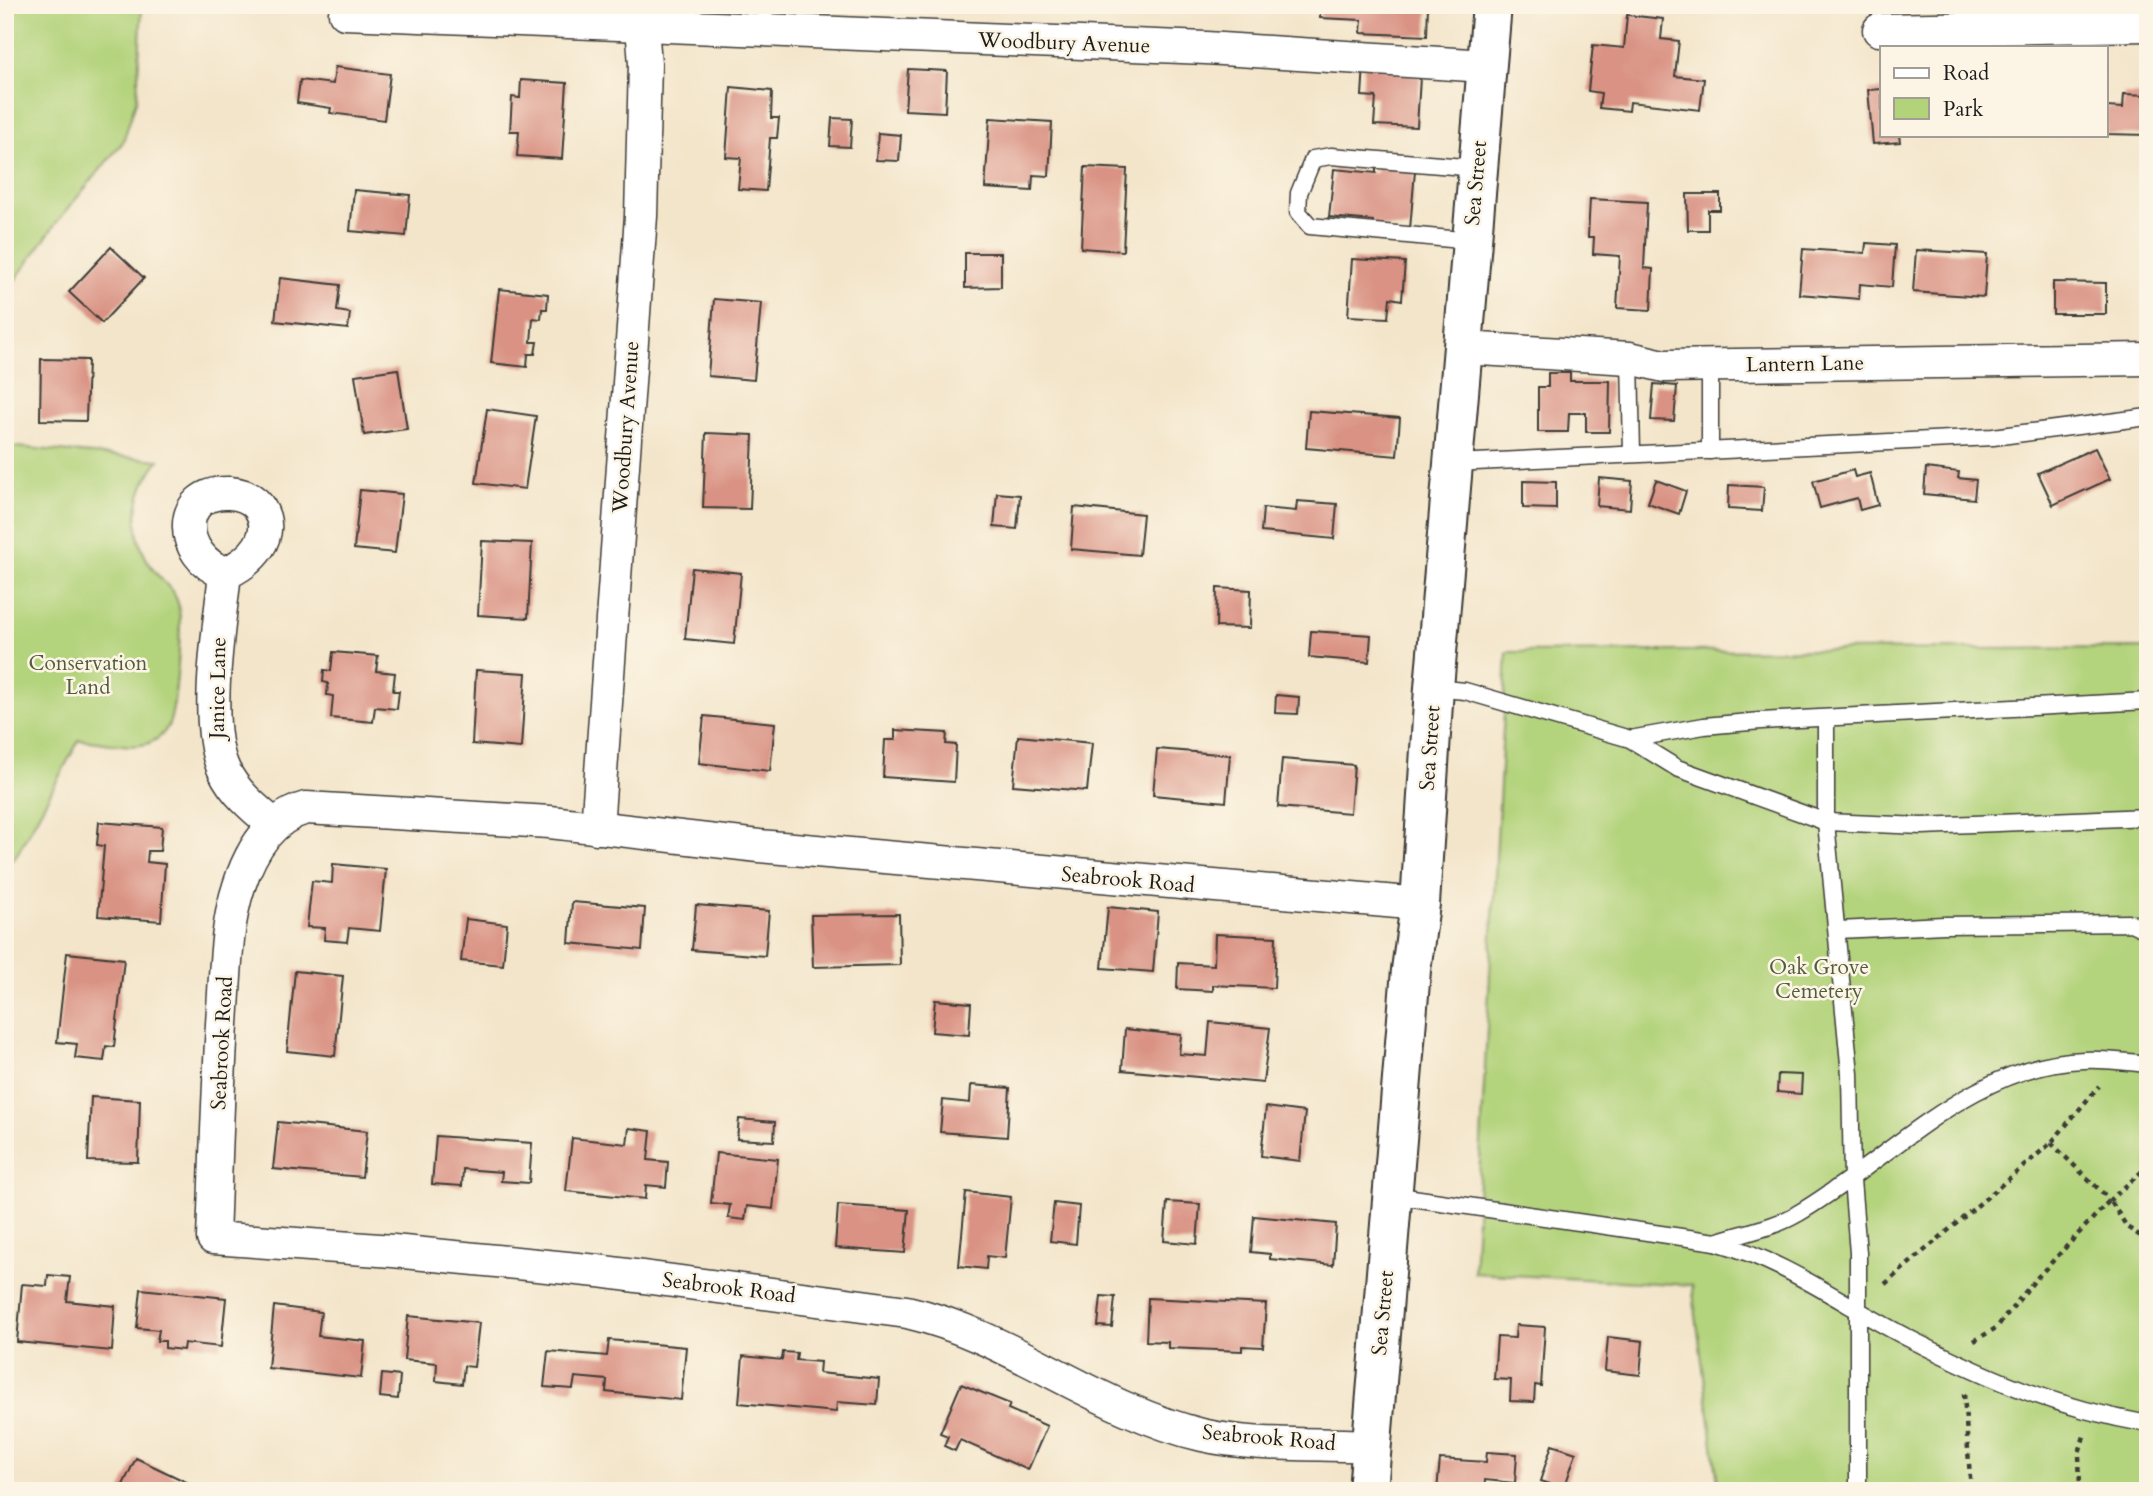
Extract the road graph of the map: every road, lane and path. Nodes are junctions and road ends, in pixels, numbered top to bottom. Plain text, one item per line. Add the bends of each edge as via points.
1 (1492, 5) edge
2 (345, 13) dead end
3 (2148, 25) edge
4 (642, 26) junction
5 (1879, 30) dead end
6 (1486, 66) junction
7 (1477, 168) junction
8 (1472, 241) junction
9 (1463, 348) junction
10 (1630, 358) junction
11 (2148, 359) edge
12 (1710, 365) junction
13 (2148, 417) edge
14 (1710, 451) junction
15 (1632, 453) junction
16 (1454, 463) junction
17 (225, 573) dead end
18 (1434, 688) junction
19 (2148, 701) edge
20 (1825, 720) junction
21 (1630, 739) junction
22 (2148, 817) edge
23 (1826, 821) junction
24 (274, 825) junction
25 (597, 828) junction
26 (1420, 904) junction
27 (2131, 923) junction
28 (2148, 923) edge
29 (1838, 930) junction
30 (2148, 930) edge
31 (2120, 1061) junction
32 (2148, 1064) edge
33 (2051, 1143) junction
34 (2148, 1167) edge
35 (1852, 1180) junction
36 (1392, 1195) junction
37 (2110, 1200) junction
38 (2148, 1241) edge
39 (1716, 1242) junction
40 (1856, 1309) junction
41 (1961, 1362) junction
42 (2091, 1414) junction
43 (2148, 1424) edge
44 (1372, 1446) junction
45 (1368, 1491) edge
46 (1858, 1491) edge
47 (1971, 1491) edge
48 (2080, 1491) edge

1 - 6 street, Sea Street
2 - 4 street, Woodbury Avenue
3 - 5 street
4 - 6 street, Woodbury Avenue via 1206,48
4 - 25 street, Woodbury Avenue via 640,216
6 - 7 street, Sea Street
7 - 8 street, Sea Street
7 - 8 lane via 1331,156 1314,159 1299,192 1298,212 1310,226
8 - 9 street, Sea Street
9 - 10 street, Lantern Lane
9 - 16 street, Sea Street
10 - 12 street, Lantern Lane via 1664,366
10 - 15 lane
11 - 12 street, Lantern Lane
12 - 14 lane
13 - 14 lane via 1993,437
14 - 15 lane
15 - 16 lane
16 - 18 street, Sea Street
17 - 24 street, Janice Lane via 214,704 217,752 234,787
18 - 21 lane via 1465,691
18 - 26 street, Sea Street
19 - 20 lane
20 - 21 lane via 1704,726
20 - 23 lane
21 - 23 lane via 1677,768
22 - 23 lane via 1922,826
23 - 29 lane
24 - 25 street, Seabrook Road via 306,808
24 - 44 street, Seabrook Road via 250,860 229,933 213,1238 598,1271 907,1312 996,1345 1124,1406 1202,1435
25 - 26 street, Seabrook Road via 1022,871
26 - 36 street, Sea Street
27 - 28 lane
27 - 29 lane
27 - 30 lane
29 - 35 lane via 1850,1074
31 - 32 lane
31 - 33 path
31 - 35 lane via 2082,1060 2003,1080 1906,1135
33 - 37 path
33 - 40 path
34 - 37 path
35 - 39 lane via 1794,1216
35 - 40 lane via 1858,1253
36 - 39 lane
36 - 44 street, Sea Street
37 - 38 path via 2127,1227
37 - 41 path via 1996,1328 1967,1346
39 - 40 lane via 1751,1252
40 - 41 lane
40 - 46 lane
41 - 42 lane via 2016,1390
41 - 47 path
42 - 43 lane
42 - 48 path via 2079,1453
44 - 45 street, Sea Street

